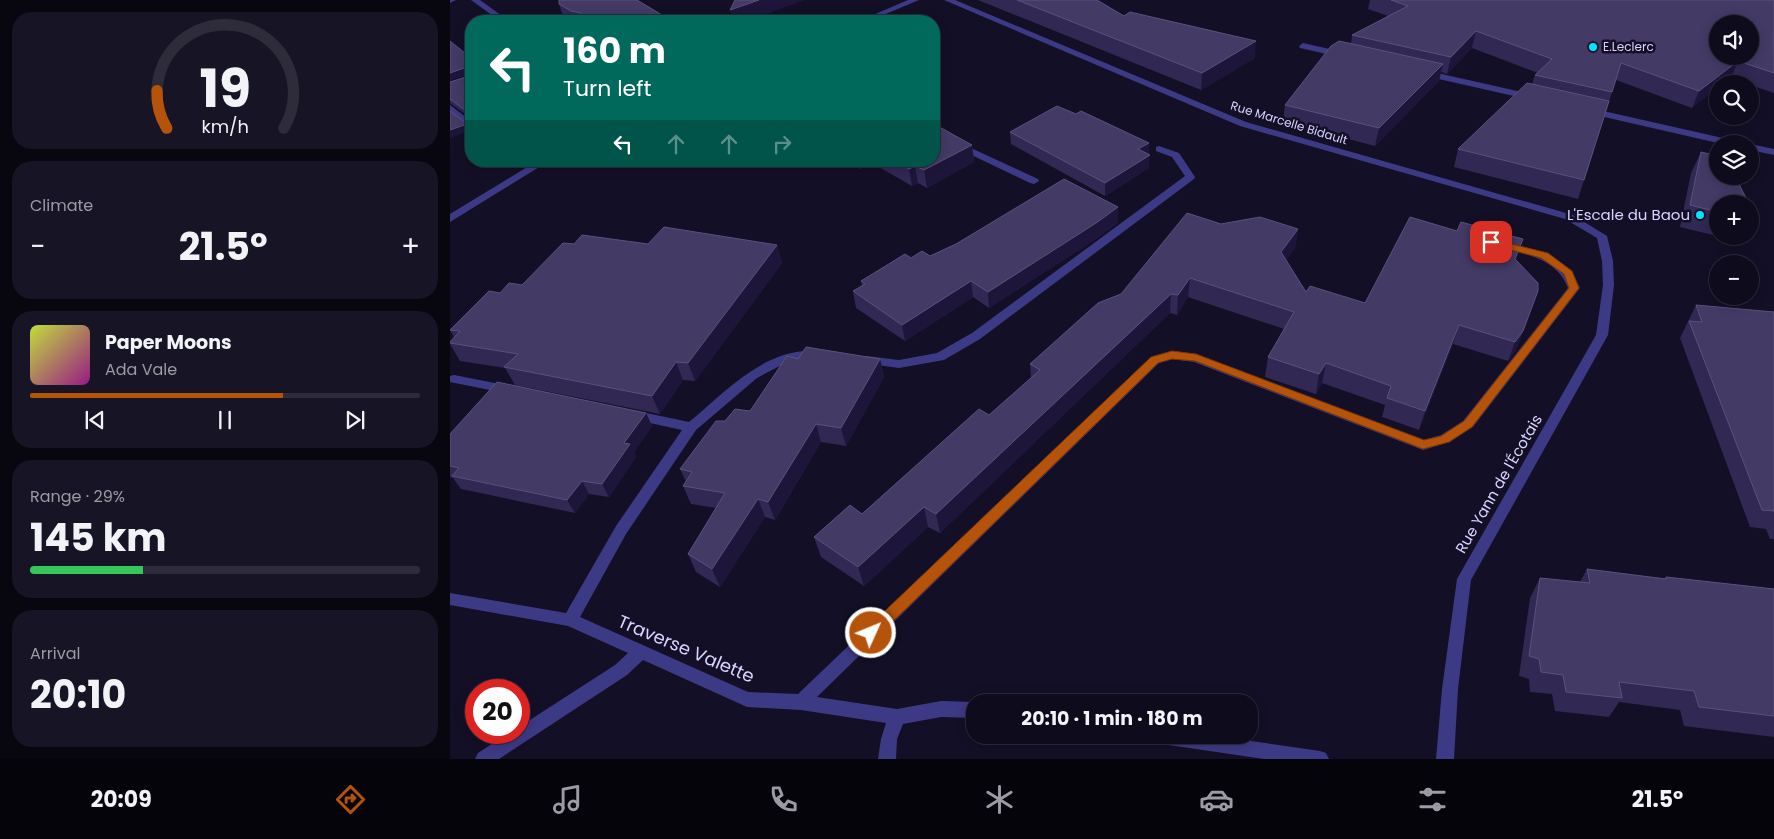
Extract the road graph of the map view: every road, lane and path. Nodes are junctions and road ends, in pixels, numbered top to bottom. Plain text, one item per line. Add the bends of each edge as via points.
1 (475, 0) edge
2 (914, 0) edge
3 (948, 0) edge
4 (496, 15) edge
5 (877, 15) edge
6 (1303, 46) dead end
7 (1351, 56) edge
8 (1419, 72) edge
9 (1544, 100) edge
10 (450, 108) edge
11 (1582, 109) edge
12 (465, 121) edge
13 (940, 137) edge
14 (1709, 138) edge
15 (1159, 149) dead end
16 (1759, 149) edge
17 (1774, 152) edge
18 (534, 167) edge
19 (1034, 181) dead end
20 (450, 219) edge
21 (1602, 236) joint
22 (1497, 243) edge
23 (832, 356) edge
24 (851, 358) edge
25 (454, 379) dead end
26 (521, 392) edge
27 (615, 412) edge
28 (691, 427) junction
29 (450, 599) edge
30 (570, 620) junction
31 (640, 652) junction
32 (800, 702) junction
33 (966, 710) edge
34 (897, 717) junction
35 (1217, 744) edge
36 (484, 759) edge
37 (887, 759) edge
38 (1320, 759) edge
39 (1445, 759) edge

1 - 4 street
2 - 5 street
3 - 21 street, Rue Marcelle Bidault via 1243,124 1569,217
6 - 7 street
8 - 9 street
10 - 12 street
11 - 14 street
13 - 19 street
15 - 24 street via 1176,155 1190,177 976,336 940,357 899,364
16 - 17 street
18 - 20 street
21 - 39 street, Rue Yann de l'Écotais via 1608,255 1609,284 1602,335 1464,579
22 - 32 street via 1544,256 1568,273 1574,288 1468,424 1445,439 1423,445 1196,358 1172,355 1154,360
23 - 28 street via 813,353 789,356 753,375
25 - 26 street
27 - 28 street
28 - 30 street via 621,530
29 - 30 street, Traverse Valette
30 - 31 street, Traverse Valette
31 - 32 street, Traverse Valette via 746,699
31 - 36 street via 621,670
32 - 34 street, Traverse Valette
33 - 34 street, Traverse Valette via 942,709
34 - 37 street via 889,739
35 - 38 street

